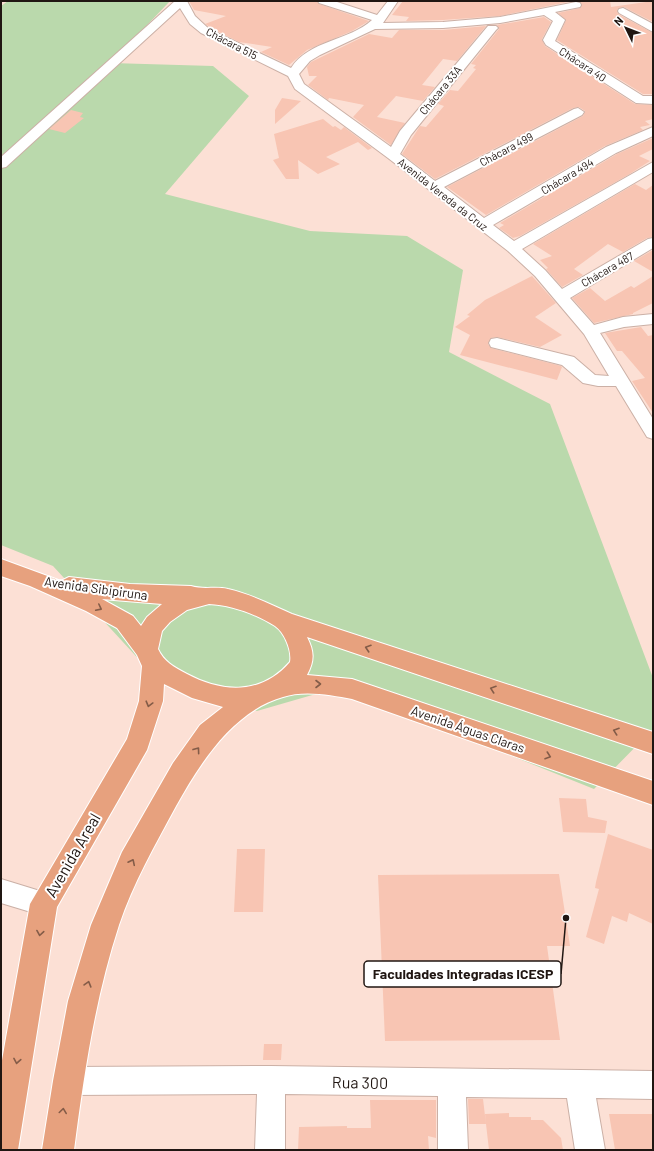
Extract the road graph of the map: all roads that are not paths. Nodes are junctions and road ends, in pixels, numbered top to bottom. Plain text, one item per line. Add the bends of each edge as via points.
1 (182, 1) edge
2 (323, 1) edge
3 (394, 1) edge
4 (576, 5) dead end
5 (551, 7) edge
6 (623, 11) dead end
7 (377, 20) junction
8 (492, 28) dead end
9 (653, 29) edge
10 (293, 74) junction
11 (653, 100) edge
12 (578, 112) dead end
13 (653, 132) edge
14 (393, 155) junction
15 (1, 164) edge
16 (653, 166) edge
17 (434, 187) junction
18 (483, 224) junction
19 (653, 242) edge
20 (513, 248) junction
21 (562, 296) junction
22 (653, 319) edge
23 (590, 331) junction
24 (497, 343) dead end
25 (621, 381) junction
26 (648, 415) edge
27 (653, 433) edge
28 (1, 567) edge
29 (38, 580) junction
30 (203, 595) junction
31 (284, 620) junction
32 (150, 657) junction
33 (279, 688) junction
34 (249, 700) junction
35 (653, 743) edge
36 (653, 793) edge
37 (1, 891) edge
38 (44, 904) junction
39 (271, 1080) junction
40 (68, 1081) junction
41 (452, 1084) junction
42 (579, 1084) junction
43 (653, 1085) edge
44 (2, 1150) edge
45 (58, 1150) edge
46 (270, 1150) edge
47 (453, 1150) edge
48 (590, 1150) edge

1 - 10 street, Chácara 515 via 187,14 205,31
1 - 15 street
2 - 7 street
3 - 7 street
4 - 5 street
5 - 7 street via 500,20 409,26
5 - 11 street, Chácara 40 via 559,20 549,40 550,43 640,100
6 - 9 street
7 - 10 street via 351,38 307,58 299,64
8 - 14 street, Chácara 33A via 405,134
10 - 14 street, Avenida Vereda da Cruz via 299,86
12 - 17 street, Chácara 499
13 - 18 street, Chácara 494 via 611,150
14 - 17 street, Avenida Vereda da Cruz
16 - 20 street
17 - 18 street, Avenida Vereda da Cruz
18 - 20 street, Avenida Vereda da Cruz
19 - 21 street, Chácara 487
20 - 21 street, Avenida Vereda da Cruz
21 - 23 street, Avenida Vereda da Cruz
22 - 23 street via 623,322
23 - 25 street, Avenida Vereda da Cruz
24 - 25 street via 563,359 589,379
25 - 26 street, Avenida Vereda da Cruz
26 - 27 street, Avenida Vereda da Cruz
28 - 29 main road, Avenida Sibipiruna
29 - 30 main road, Avenida Sibipiruna via 106,592 156,596
29 -> 32 main road, Avenida Sibipiruna via 125,622
30 - 31 main road via 230,597
30 - 32 main road via 174,606 155,624 150,634
31 - 33 main road via 300,646 302,658 297,671
35 -> 31 main road
32 - 34 main road via 179,681 215,696
32 -> 38 main road, Avenida Areal via 151,701 138,742
33 - 34 main road
33 -> 36 main road, Avenida Águas Claras via 301,684 324,684 352,689
40 -> 34 main road via 82,1001 105,925 132,861 182,771 209,733
37 - 38 street
38 -> 44 main road, Avenida Areal
39 - 40 street, Rua 300
39 - 41 street, Rua 300
39 - 46 street
45 -> 40 main road
41 - 42 street, Rua 300
41 - 47 street
42 - 43 street, Rua 300
42 - 48 street

